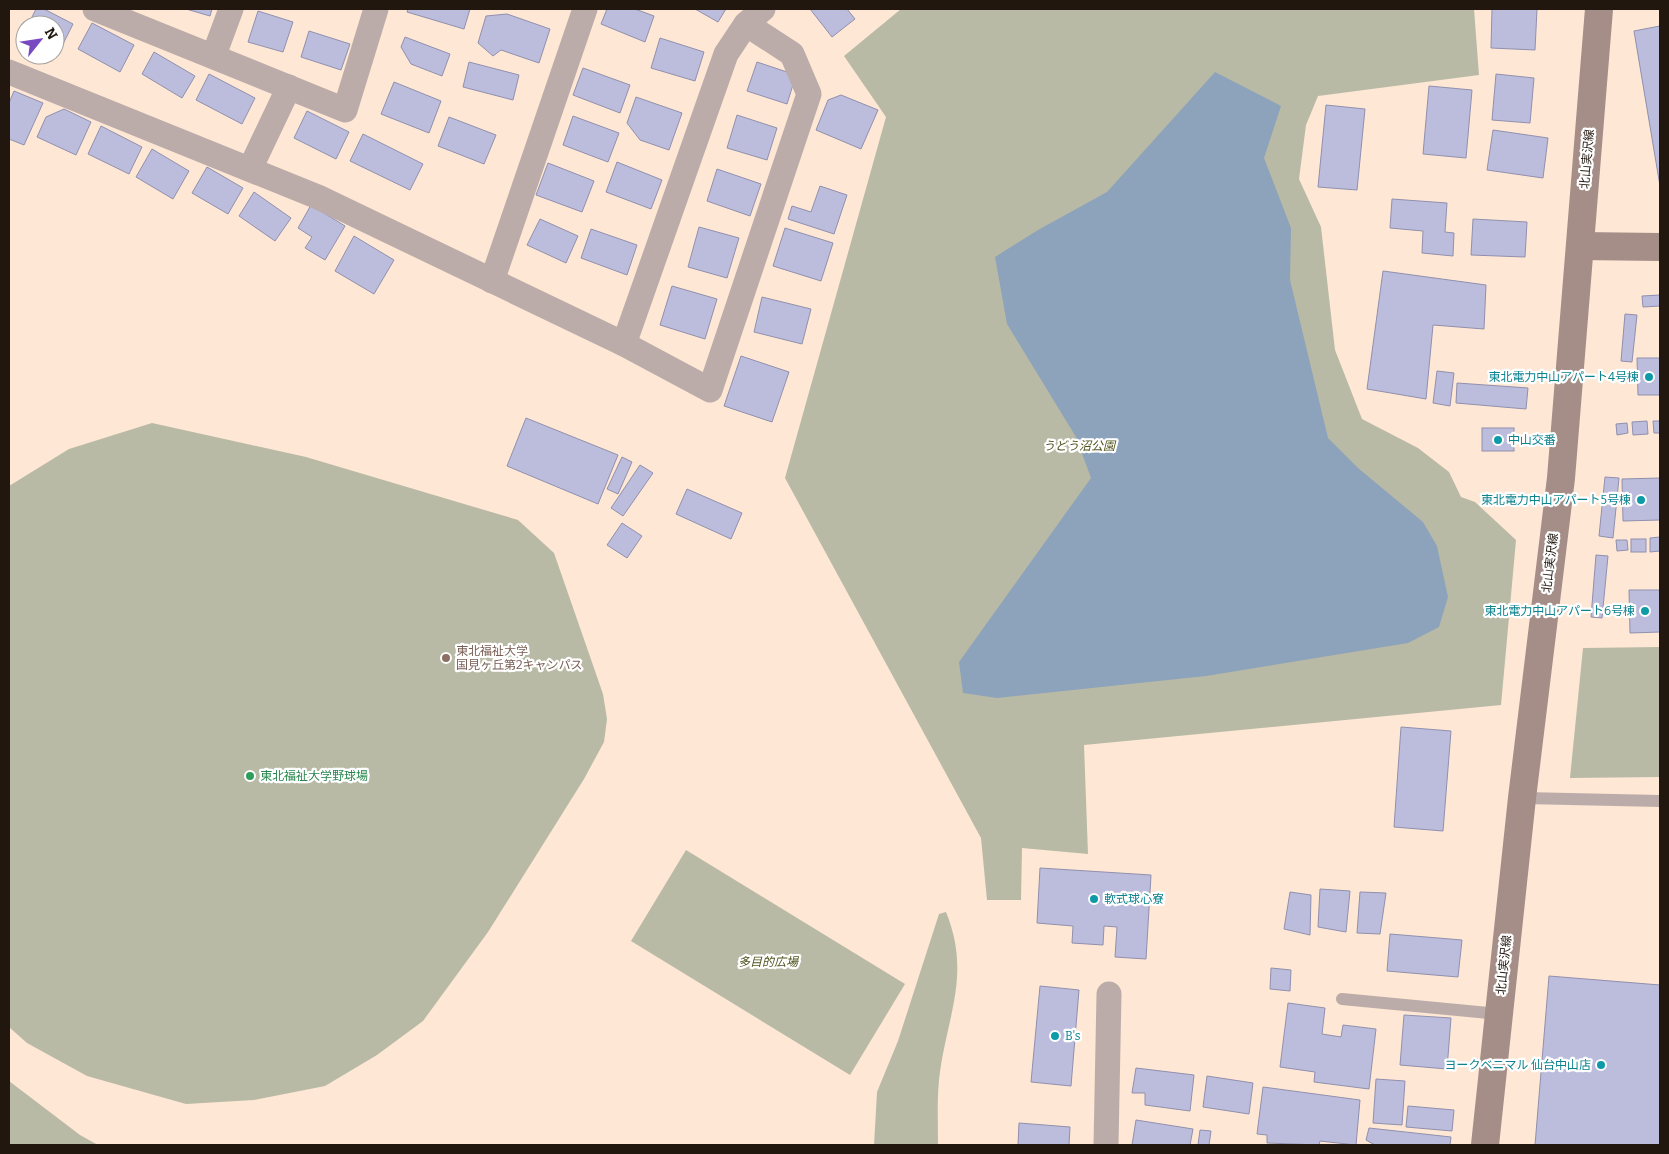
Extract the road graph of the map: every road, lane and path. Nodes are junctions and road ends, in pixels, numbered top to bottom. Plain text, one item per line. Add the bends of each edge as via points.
1 (95, 9) edge
2 (231, 9) edge
3 (376, 9) edge
4 (585, 9) edge
5 (1599, 9) edge
6 (755, 16) edge
7 (214, 55) junction
8 (9, 72) edge
9 (289, 87) junction
10 (250, 169) junction
11 (1580, 246) junction
12 (1660, 246) edge
13 (492, 281) junction
14 (624, 344) junction
15 (1522, 798) junction
16 (1660, 801) edge
17 (1109, 994) dead end
18 (1342, 1000) dead end
19 (1499, 1014) junction
20 (1106, 1145) edge
21 (1485, 1145) edge

1 - 7 street
2 - 7 street
3 - 9 street via 345,110
4 - 13 street
5 - 11 street, 北山実沢線
6 - 14 street via 726,54
6 - 14 street via 792,54 809,94 710,390
7 - 9 street
8 - 10 street
9 - 10 street
10 - 13 street via 318,197
11 - 12 street
11 - 15 street, 北山実沢線 via 1561,478
13 - 14 street
15 - 16 lane
15 - 19 street, 北山実沢線
17 - 20 street
18 - 19 lane
19 - 21 street, 北山実沢線

